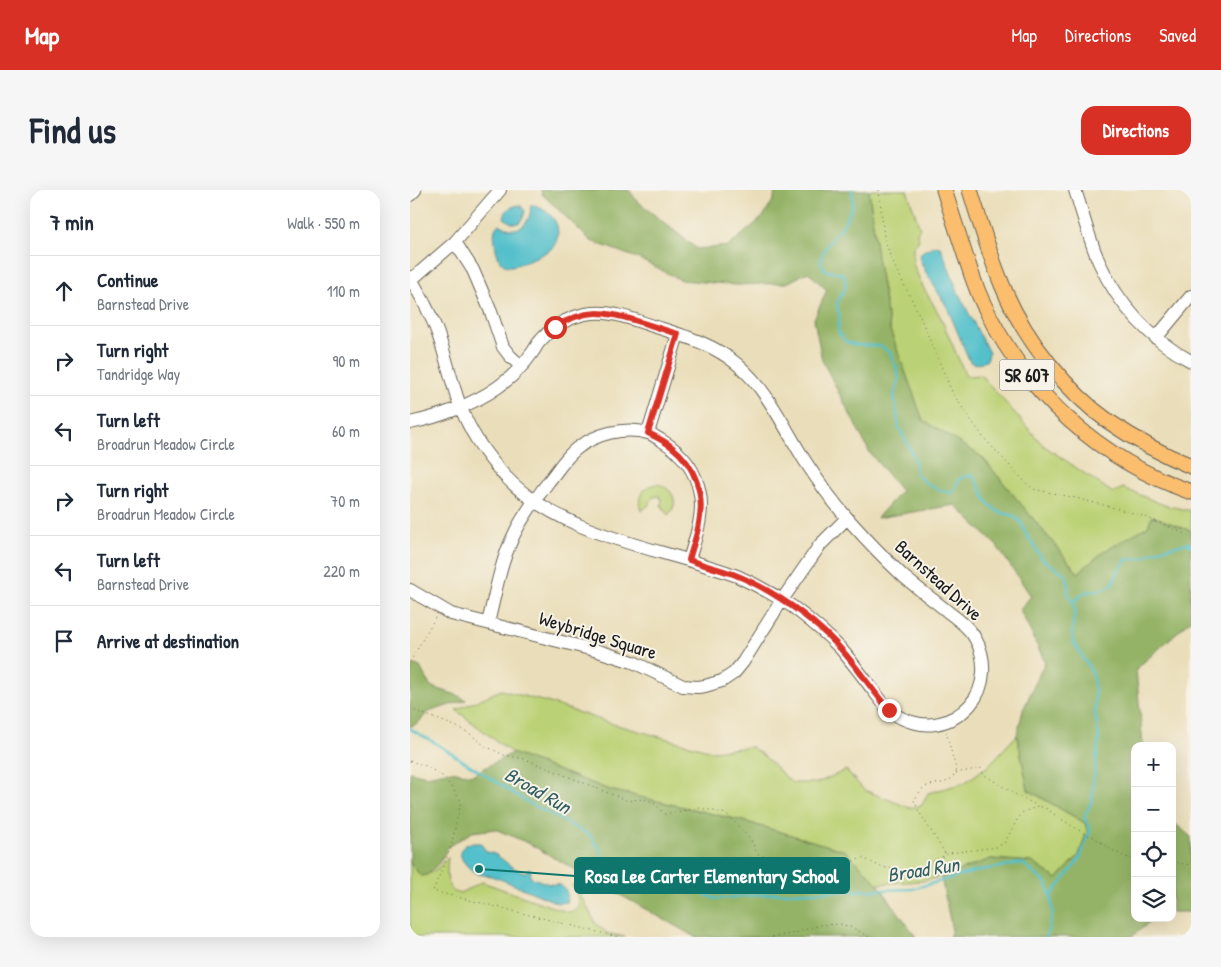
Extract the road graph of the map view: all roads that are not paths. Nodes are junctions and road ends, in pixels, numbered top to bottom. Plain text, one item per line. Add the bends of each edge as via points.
1 (415, 190) edge
2 (500, 190) edge
3 (944, 190) edge
4 (970, 190) edge
5 (1075, 190) edge
6 (410, 195) edge
7 (455, 242) junction
8 (411, 278) edge
9 (1191, 296) edge
10 (678, 334) junction
11 (1156, 338) junction
12 (1191, 361) edge
13 (521, 366) junction
14 (460, 406) junction
15 (410, 423) edge
16 (648, 433) junction
17 (1191, 466) edge
18 (1191, 492) edge
19 (534, 502) junction
20 (847, 518) junction
21 (689, 560) junction
22 (410, 590) edge
23 (782, 600) junction
24 (488, 623) junction

1 - 6 street
2 - 7 street
3 - 18 main road, SR 607 via 983,304 1033,383 1068,420 1096,442 1128,464
4 - 17 main road, SR 607 via 1006,295 1042,355 1107,420 1149,447
5 - 11 street via 1108,281 1130,312
7 - 8 street
7 - 13 street via 474,270 503,347
8 - 14 street, Barnstead Drive via 438,335
9 - 11 street
10 - 13 street, Barnstead Drive via 613,314 586,314 555,327
10 - 16 street
10 - 20 street, Barnstead Drive via 723,354 746,372 768,397 806,463
11 - 12 street
13 - 14 street, Barnstead Drive via 498,387
14 - 15 street
14 - 19 street, Barnstead Drive via 493,462
16 - 19 street via 618,431 588,441 567,459
16 - 21 street via 683,457 697,481 701,508
19 - 21 street, Barnstead Drive via 588,529
19 - 24 street via 504,560
20 - 23 street, Weybridge Square via 820,545
20 - 23 street, Barnstead Drive via 903,575 971,632 982,655 983,667 983,678 974,700 958,715 943,722 927,724 900,718 889,710 824,631
21 - 23 street, Barnstead Drive via 734,575
22 - 24 street, Weybridge Square via 451,614
23 - 24 street, Weybridge Square via 734,673 714,685 698,687 683,686 633,662 598,651

